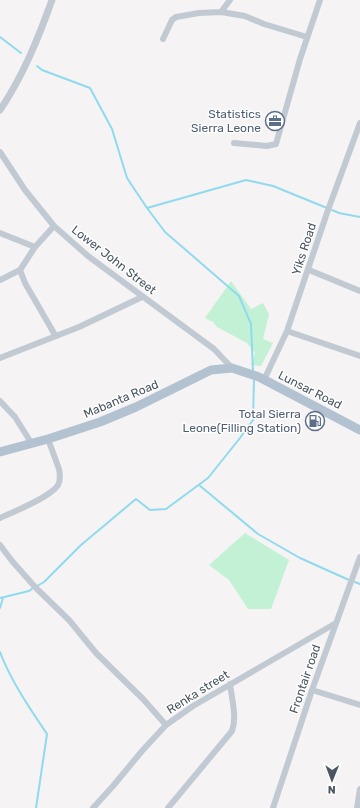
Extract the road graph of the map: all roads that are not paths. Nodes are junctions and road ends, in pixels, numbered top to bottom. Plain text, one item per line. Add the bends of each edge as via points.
1 (52, 0) edge
2 (230, 0) edge
3 (320, 0) edge
4 (222, 12) junction
5 (307, 37) junction
6 (163, 38) dead end
7 (0, 110) edge
8 (360, 123) edge
9 (234, 143) dead end
10 (0, 152) edge
11 (54, 226) junction
12 (0, 233) edge
13 (35, 247) junction
14 (20, 270) junction
15 (309, 270) junction
16 (0, 280) edge
17 (360, 291) edge
18 (142, 298) junction
19 (287, 331) junction
20 (55, 336) junction
21 (360, 356) edge
22 (0, 358) edge
23 (232, 368) junction
24 (248, 373) joint
25 (262, 379) junction
26 (0, 401) edge
27 (360, 430) edge
28 (48, 439) junction
29 (32, 444) junction
30 (0, 452) edge
31 (0, 518) edge
32 (0, 545) edge
33 (360, 557) edge
34 (336, 623) junction
35 (230, 684) junction
36 (312, 690) junction
37 (360, 706) edge
38 (166, 725) junction
39 (360, 789) edge
40 (94, 808) edge
41 (168, 808) edge
42 (273, 808) edge
43 (357, 808) edge

1 - 7 street via 23,72
2 - 4 street
3 - 5 street
4 - 5 street via 245,16
4 - 6 street via 176,17
5 - 9 street via 276,144 267,146
8 - 15 street, Yiks Road
10 - 11 street, Lower John Street via 25,190
11 - 13 street
11 - 18 street, Lower John Street
12 - 13 street
13 - 14 street
14 - 16 street
14 - 20 street
15 - 17 street
15 - 19 street, Yiks Road
18 - 20 street
18 - 23 street, Lower John Street via 200,338
19 - 21 street
19 - 25 street, Yiks Road
20 - 22 street
23 - 24 main road, Mabanta Road
23 - 28 main road, Mabanta Road via 212,370 100,422
24 - 25 main road, Lunsar Road
25 - 27 main road, Lunsar Road
26 - 29 street via 15,417
28 - 29 main road, Mabanta Road
28 - 31 street via 59,469 58,484 28,506
29 - 30 main road, Mabanta Road
32 - 38 street via 35,587
33 - 34 street, Frontair road
34 - 35 street, Renka street
34 - 36 street, Frontair road
35 - 38 street, Renka street
35 - 41 street via 235,724 232,731
36 - 37 street
36 - 42 street, Frontair road
38 - 40 street, Renka street
39 - 43 street

